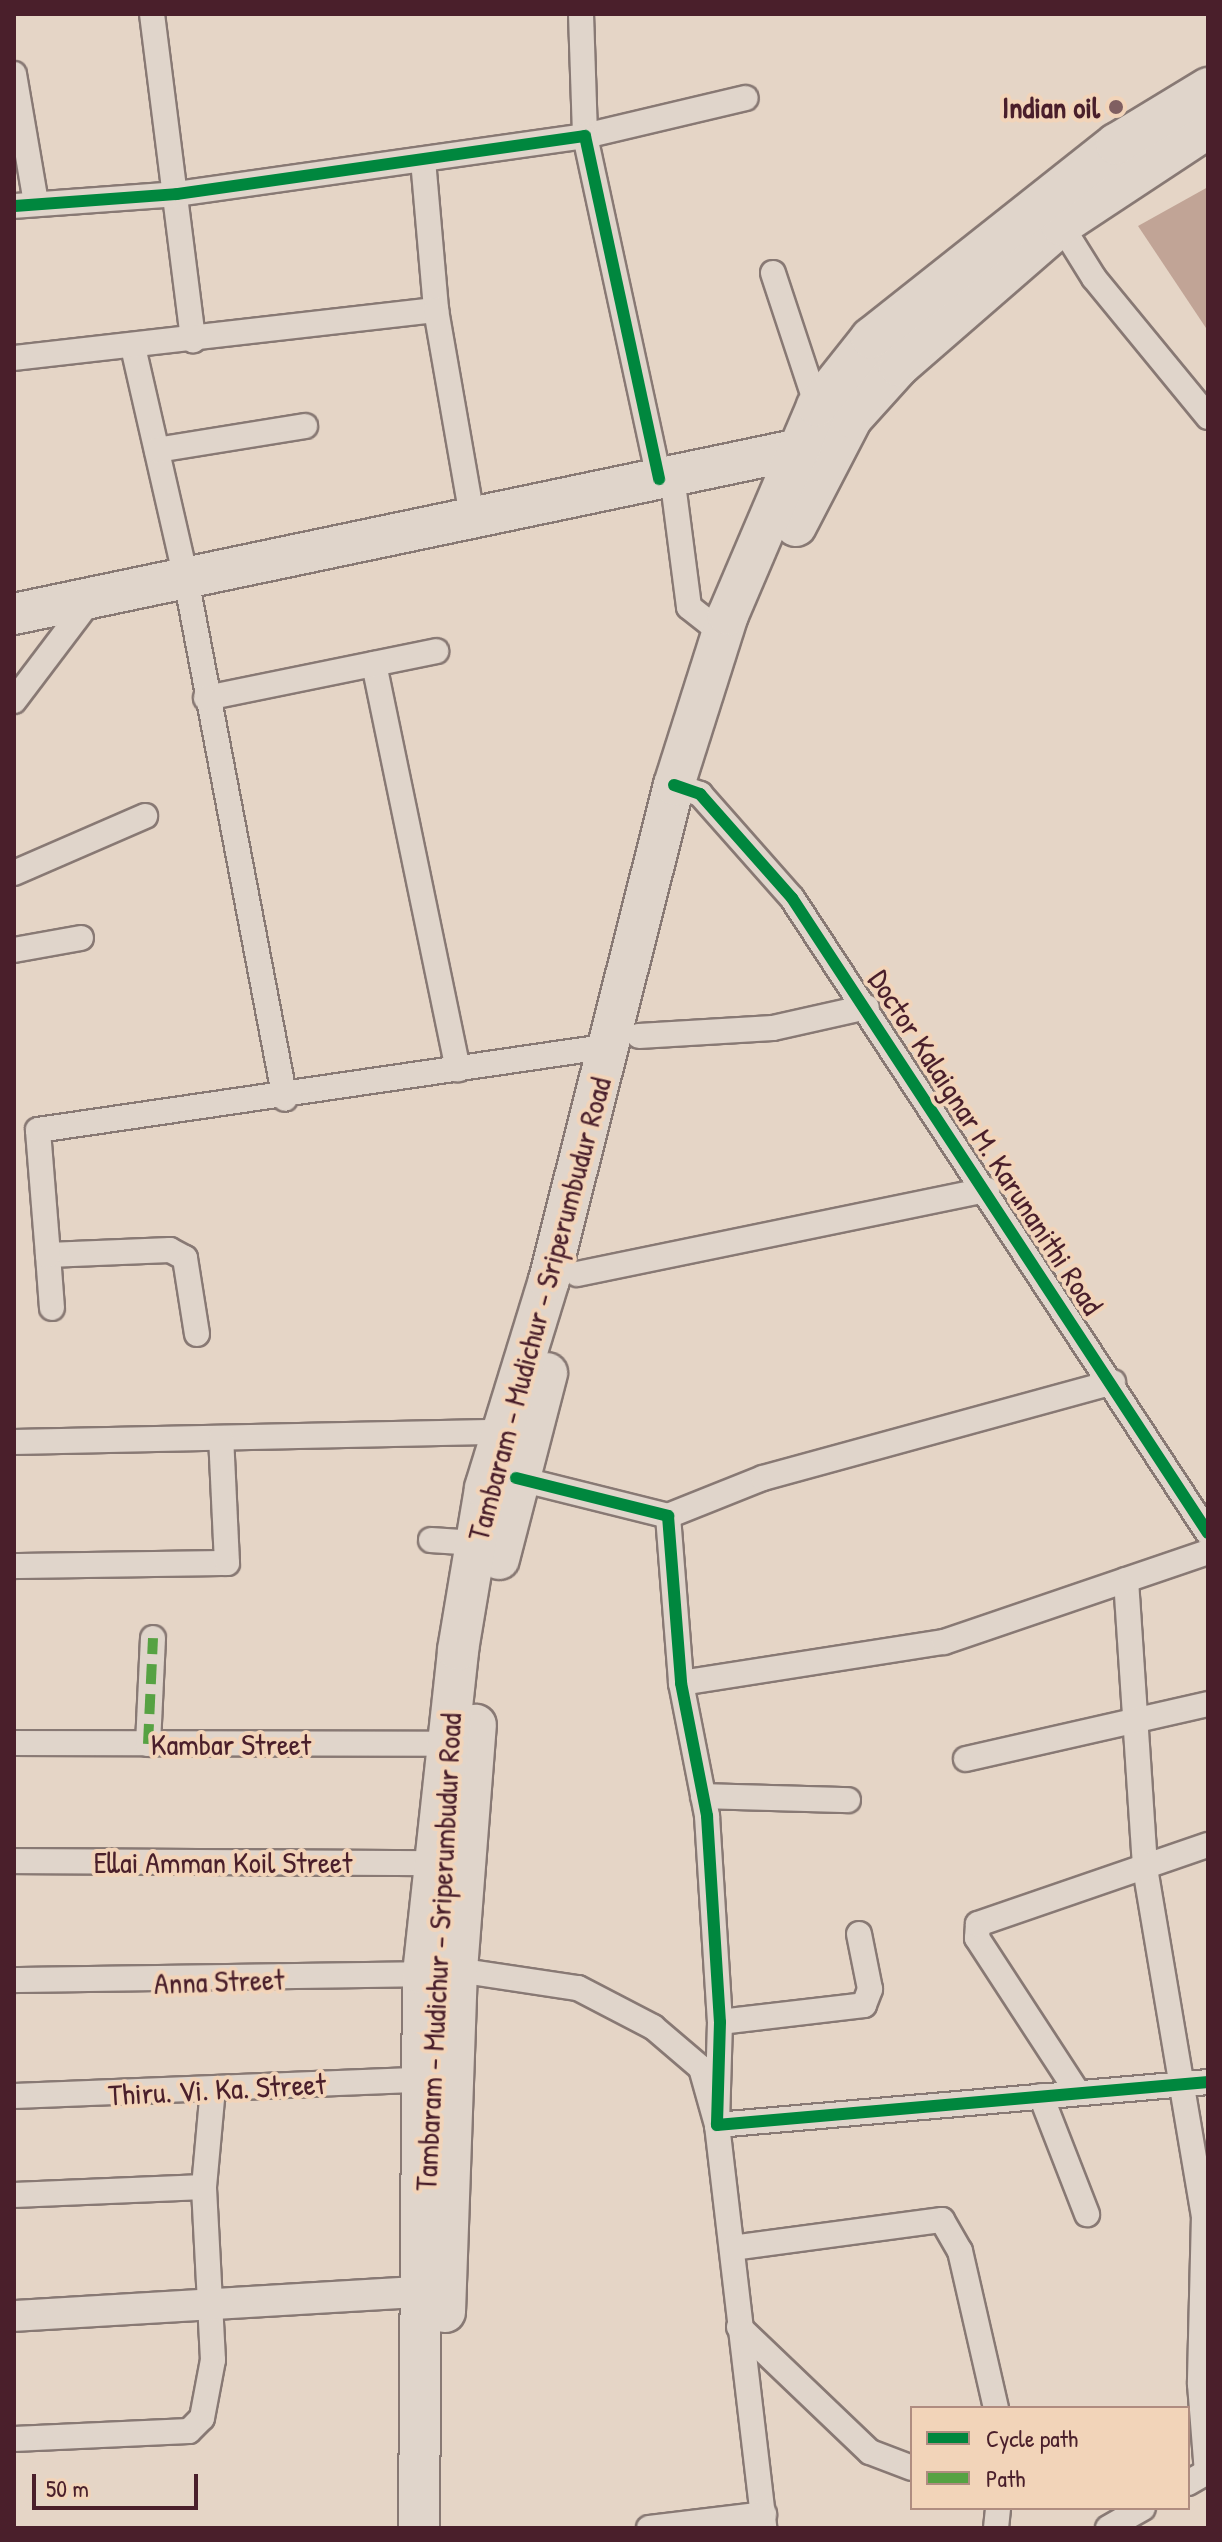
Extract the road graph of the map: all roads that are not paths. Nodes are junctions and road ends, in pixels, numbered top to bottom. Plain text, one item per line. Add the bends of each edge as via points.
1 (152, 14) edge
2 (581, 14) edge
3 (14, 74) edge
4 (1208, 88) edge
5 (746, 98) dead end
6 (1208, 128) edge
7 (585, 136) junction
8 (423, 160) junction
9 (177, 194) junction
10 (25, 204) edge
11 (1061, 225) junction
12 (773, 273) dead end
13 (436, 310) junction
14 (193, 340) junction
15 (133, 347) junction
16 (14, 358) edge
17 (817, 406) junction
18 (1208, 417) edge
19 (305, 426) dead end
20 (157, 450) junction
21 (811, 459) junction
22 (665, 477) junction
23 (473, 521) junction
24 (186, 579) junction
25 (92, 598) junction
26 (14, 614) edge
27 (722, 633) junction
28 (436, 651) dead end
29 (374, 664) junction
30 (206, 698) junction
31 (14, 701) edge
32 (687, 790) junction
33 (145, 816) dead end
34 (14, 873) edge
35 (81, 938) dead end
36 (14, 950) edge
37 (867, 1007) junction
38 (624, 1041) junction
39 (458, 1069) junction
40 (285, 1099) junction
41 (987, 1190) junction
42 (48, 1255) junction
43 (577, 1274) junction
44 (52, 1308) dead end
45 (197, 1334) dead end
46 (1113, 1382) junction
47 (500, 1432) junction
48 (221, 1438) junction
49 (14, 1442) edge
50 (516, 1478) junction
51 (668, 1516) junction
52 (1208, 1533) edge
53 (431, 1540) dead end
54 (476, 1543) junction
55 (1208, 1552) edge
56 (14, 1566) edge
57 (1126, 1580) junction
58 (153, 1638) dead end
59 (681, 1683) junction
60 (1208, 1704) edge
61 (1135, 1723) junction
62 (14, 1743) edge
63 (148, 1744) junction
64 (448, 1744) junction
65 (966, 1759) dead end
66 (703, 1796) junction
67 (848, 1800) dead end
68 (1208, 1845) edge
69 (14, 1861) edge
70 (432, 1863) junction
71 (1145, 1868) junction
72 (859, 1934) dead end
73 (440, 1972) junction
74 (14, 1980) edge
75 (720, 2022) junction
76 (420, 2080) junction
77 (1208, 2082) edge
78 (1182, 2084) junction
79 (213, 2089) junction
80 (1078, 2093) junction
81 (14, 2096) edge
82 (1041, 2096) junction
83 (717, 2125) junction
84 (204, 2187) junction
85 (14, 2195) edge
86 (1087, 2214) dead end
87 (732, 2248) junction
88 (418, 2292) junction
89 (208, 2303) junction
90 (14, 2316) edge
91 (739, 2327) junction
92 (996, 2406) edge
93 (14, 2439) edge
94 (910, 2467) edge
95 (1208, 2472) edge
96 (1190, 2482) edge
97 (1140, 2510) edge
98 (764, 2521) edge
99 (419, 2528) edge
100 (447, 2528) edge
101 (649, 2528) edge
102 (1108, 2528) edge

1 - 9 street
2 - 7 street
3 - 10 street
4 - 17 main road, Tambaram - Mudichur - Sriperumbudur Road via 1116,144 871,338
5 - 7 street
6 - 11 main road, Tambaram - Mudichur - Sriperumbudur Road
7 - 8 street
7 - 22 street
8 - 9 street
8 - 13 street
9 - 10 street
9 - 14 street
11 - 18 street via 1094,278
11 - 21 main road, Tambaram - Mudichur - Sriperumbudur Road via 899,366
12 - 17 street
13 - 14 street
13 - 23 street
14 - 15 street
15 - 16 street
15 - 20 street
17 - 21 main road, Tambaram - Mudichur - Sriperumbudur Road
19 - 20 street
20 - 24 street
21 - 22 main road
21 - 27 main road, Tambaram - Mudichur - Sriperumbudur Road
21 - 32 main road, Tambaram - Mudichur - Sriperumbudur Road
22 - 23 main road
22 - 27 street via 689,607
23 - 24 main road
24 - 25 main road
24 - 30 street
25 - 26 main road
25 - 31 street
27 - 32 main road, Tambaram - Mudichur - Sriperumbudur Road
28 - 29 street
29 - 30 street
29 - 39 street
30 - 40 street
32 - 37 street, Doctor Kalaignar M. Karunanithi Road via 792,898
32 - 38 main road, Tambaram - Mudichur - Sriperumbudur Road
33 - 34 street
35 - 36 street
37 - 38 street via 773,1028
37 - 41 street, Doctor Kalaignar M. Karunanithi Road
38 - 39 street
38 - 43 main road, Tambaram - Mudichur - Sriperumbudur Road
38 - 47 main road, Tambaram - Mudichur - Sriperumbudur Road
39 - 40 street
40 - 42 street via 38,1130
41 - 43 street
41 - 46 street, Doctor Kalaignar M. Karunanithi Road
42 - 44 street
42 - 45 street via 170,1250 185,1258
43 - 50 main road, Tambaram - Mudichur - Sriperumbudur Road
46 - 51 street via 763,1478
46 - 52 street, Doctor Kalaignar M. Karunanithi Road
47 - 48 street
47 - 54 main road, Tambaram - Mudichur - Sriperumbudur Road
48 - 49 street
48 - 56 street via 227,1563
50 - 51 street
50 - 73 main road, Tambaram - Mudichur - Sriperumbudur Road via 489,1609
51 - 59 street
53 - 54 street
54 - 64 main road, Tambaram - Mudichur - Sriperumbudur Road
55 - 57 street
57 - 59 street via 944,1642
57 - 61 street
58 - 63 street
59 - 66 street
60 - 61 street
61 - 65 street
61 - 71 street
62 - 63 street, Kambar Street
63 - 64 street, Kambar Street
64 - 70 main road, Tambaram - Mudichur - Sriperumbudur Road
66 - 67 street
66 - 75 street
68 - 71 street
69 - 70 street, Ellai Amman Koil Street
70 - 73 main road, Tambaram - Mudichur - Sriperumbudur Road
71 - 78 street
71 - 80 street via 978,1924 977,1938
72 - 75 street via 870,1989 864,2005
73 - 74 street, Anna Street
73 - 76 main road, Tambaram - Mudichur - Sriperumbudur Road
73 - 83 street, Anna Street via 578,1988 653,2027 701,2068
73 - 100 main road, Tambaram - Mudichur - Sriperumbudur Road
75 - 83 street
76 - 79 street, Thiru. Vi. Ka. Street
76 - 88 main road, Tambaram - Mudichur - Sriperumbudur Road
77 - 78 street
78 - 80 street
78 - 95 street via 1204,2215 1200,2384
79 - 81 street, Thiru. Vi. Ka. Street
79 - 84 street
80 - 82 street
82 - 83 street
82 - 86 street
83 - 87 street
84 - 85 street
84 - 89 street
87 - 91 street
87 - 92 street via 942,2220 960,2251
88 - 89 street
88 - 99 main road, Tambaram - Mudichur - Sriperumbudur Road
89 - 90 street
89 - 93 street via 210,2394 189,2431
91 - 94 street via 870,2452
91 - 98 street
95 - 96 street
97 - 102 street
98 - 101 street

